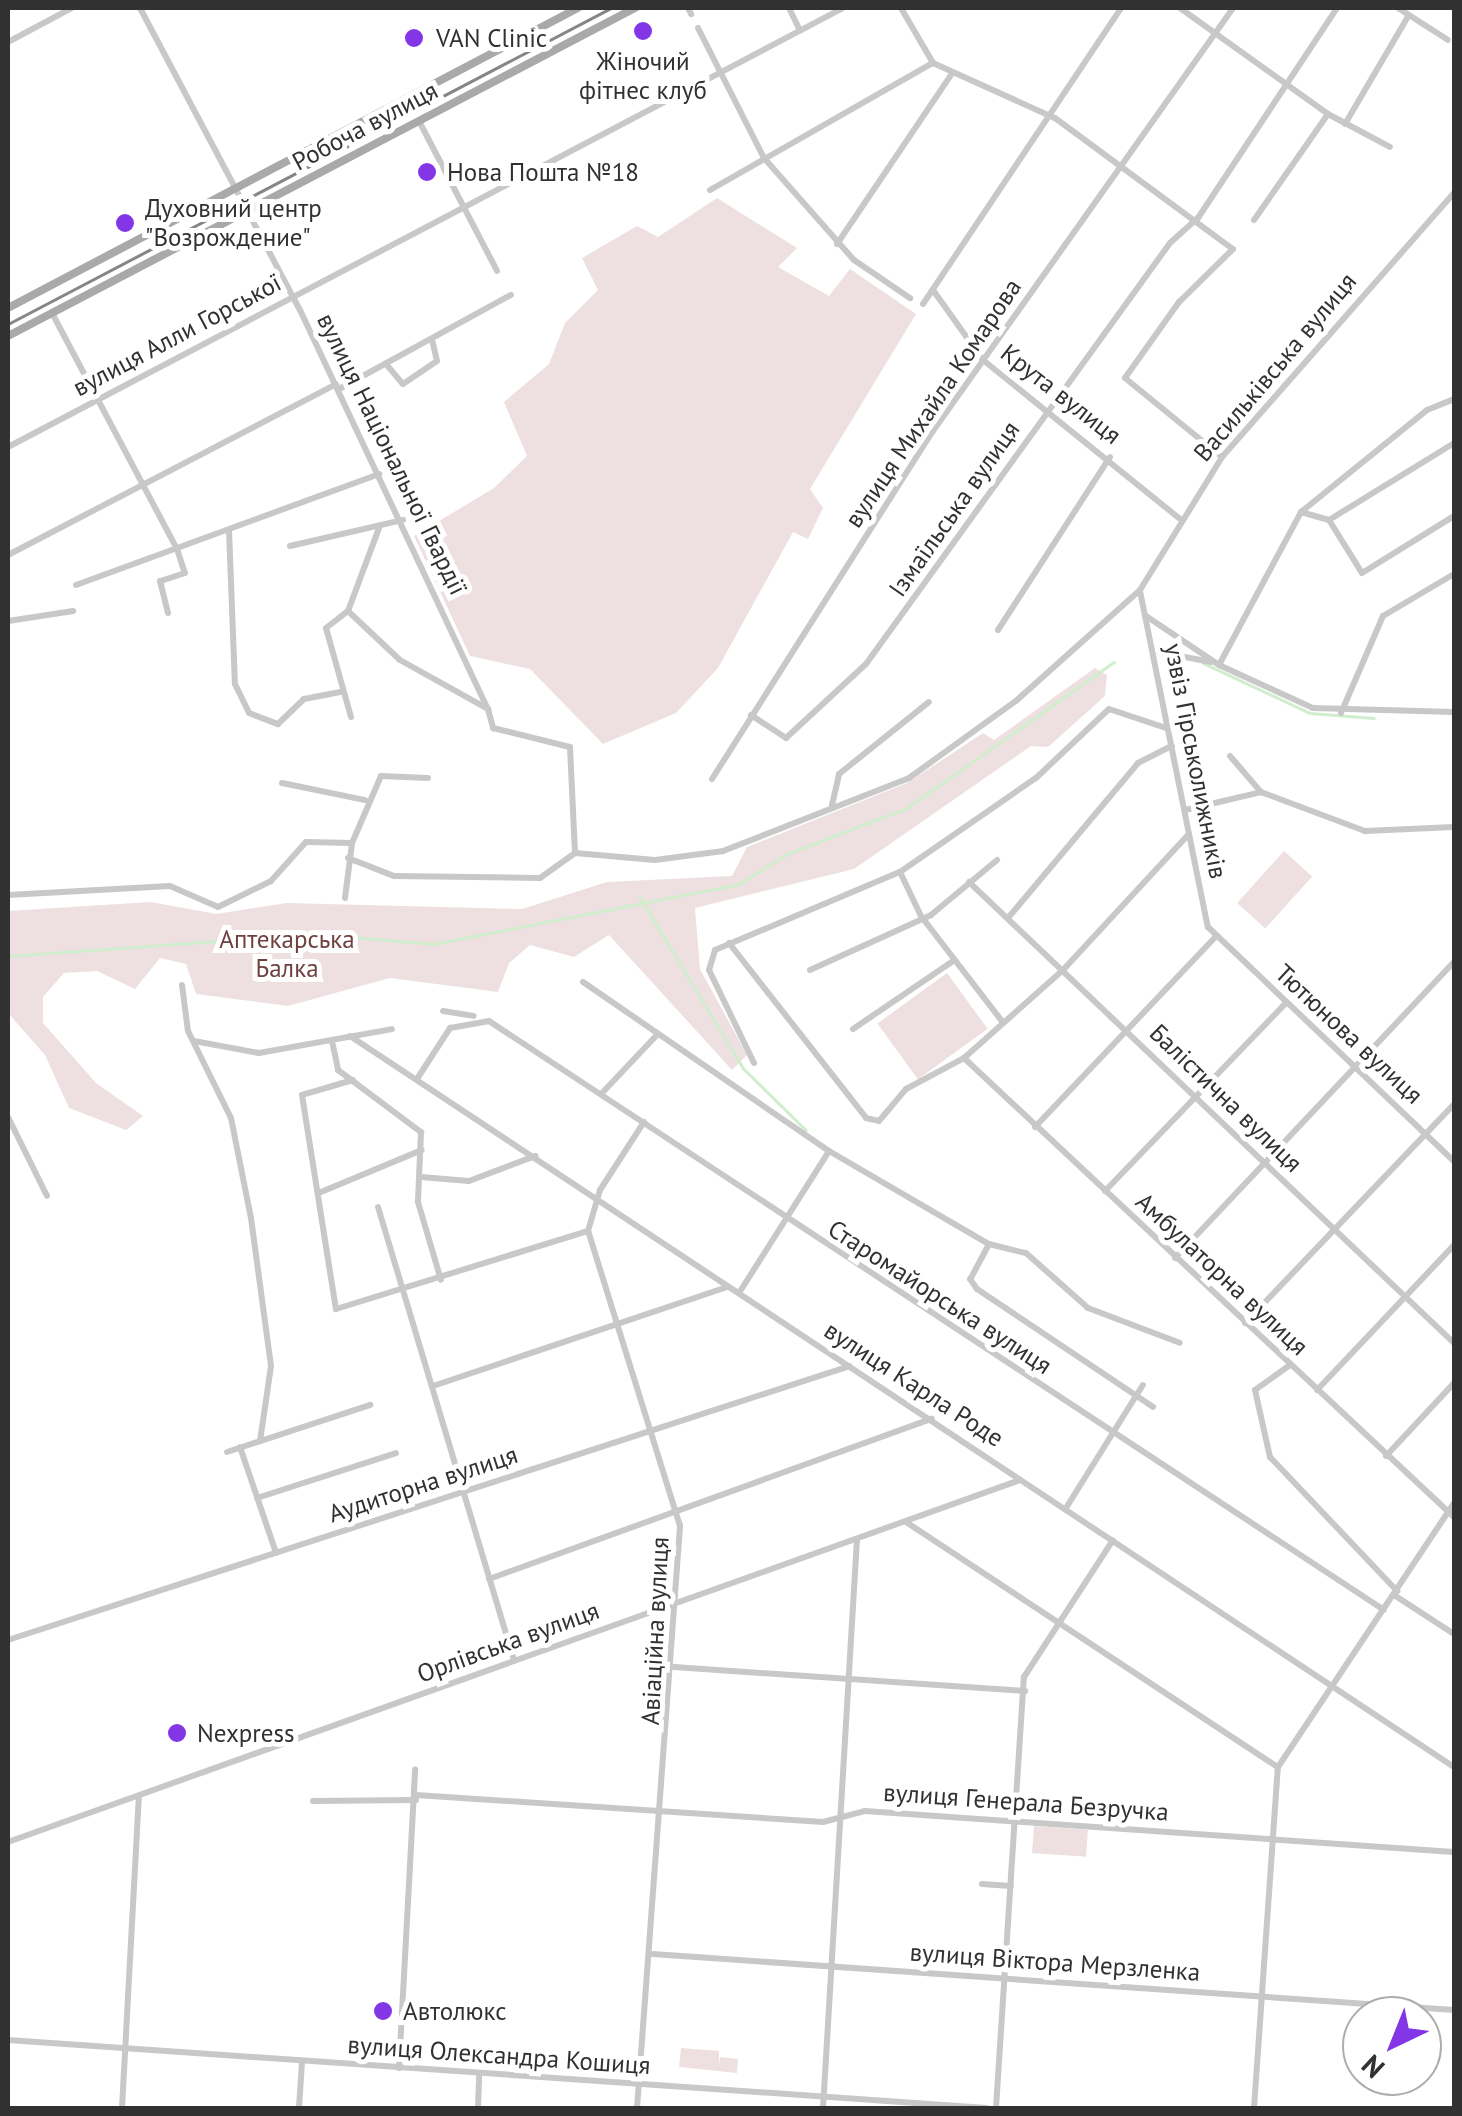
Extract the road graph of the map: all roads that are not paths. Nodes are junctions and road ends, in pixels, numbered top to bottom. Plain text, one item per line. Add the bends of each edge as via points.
1 (72, 8) edge
2 (140, 8) edge
3 (578, 8) edge
4 (635, 8) edge
5 (789, 8) edge
6 (843, 8) edge
7 (902, 8) edge
8 (1121, 8) edge
9 (1180, 8) edge
10 (1233, 8) edge
11 (1338, 8) edge
12 (1398, 8) edge
13 (1408, 15) junction
14 (698, 28) dead end
15 (800, 30) junction
16 (1217, 33) junction
17 (1448, 40) dead end
18 (8, 42) edge
19 (932, 63) junction
20 (953, 72) junction
21 (722, 73) junction
22 (1287, 84) junction
23 (1049, 114) junction
24 (1328, 114) junction
25 (418, 120) junction
26 (1345, 124) junction
27 (1390, 147) dead end
28 (764, 158) junction
29 (1126, 166) junction
30 (236, 189) junction
31 (710, 190) dead end
32 (1454, 192) edge
33 (463, 206) junction
34 (247, 210) junction
35 (1198, 218) junction
36 (1254, 220) dead end
37 (838, 244) junction
38 (497, 271) dead end
39 (932, 290) junction
40 (511, 295) dead end
41 (293, 297) junction
42 (910, 298) dead end
43 (923, 304) dead end
44 (8, 308) edge
45 (52, 313) junction
46 (8, 336) edge
47 (432, 339) junction
48 (983, 360) junction
49 (386, 364) junction
50 (337, 387) junction
51 (98, 398) junction
52 (1454, 399) edge
53 (1049, 407) junction
54 (1454, 443) edge
55 (8, 446) edge
56 (1110, 457) junction
57 (1222, 457) junction
58 (379, 474) junction
59 (143, 484) junction
60 (1301, 512) junction
61 (1454, 516) edge
62 (1178, 518) junction
63 (403, 520) junction
64 (1329, 520) junction
65 (380, 528) junction
66 (229, 530) junction
67 (290, 546) dead end
68 (177, 549) junction
69 (8, 556) edge
70 (1454, 574) edge
71 (76, 586) dead end
72 (1140, 590) junction
73 (348, 610) junction
74 (72, 611) dead end
75 (168, 613) dead end
76 (1145, 615) junction
77 (8, 621) edge
78 (998, 630) dead end
79 (1159, 652) junction
80 (1217, 664) junction
81 (340, 692) junction
82 (930, 702) dead end
83 (488, 709) junction
84 (1454, 712) edge
85 (1341, 713) junction
86 (751, 715) junction
87 (351, 717) dead end
88 (1170, 730) junction
89 (1172, 746) junction
90 (1230, 756) dead end
91 (428, 778) dead end
92 (712, 779) dead end
93 (282, 783) dead end
94 (1261, 792) junction
95 (365, 800) junction
96 (832, 805) junction
97 (1185, 810) junction
98 (1454, 826) edge
99 (1189, 834) junction
100 (352, 842) junction
101 (575, 853) junction
102 (348, 858) junction
103 (997, 860) dead end
104 (900, 872) junction
105 (969, 882) junction
106 (8, 895) edge
107 (345, 898) dead end
108 (921, 916) junction
109 (1008, 918) junction
110 (1215, 937) junction
111 (728, 943) junction
112 (953, 962) junction
113 (1454, 962) edge
114 (810, 970) dead end
115 (1063, 970) junction
116 (582, 982) dead end
117 (182, 984) dead end
118 (1286, 1002) junction
119 (442, 1011) dead end
120 (476, 1017) junction
121 (1002, 1020) junction
122 (392, 1029) dead end
123 (853, 1029) dead end
124 (1127, 1031) junction
125 (350, 1036) junction
126 (656, 1036) junction
127 (194, 1041) junction
128 (332, 1041) junction
129 (964, 1058) junction
130 (754, 1063) dead end
131 (1357, 1069) junction
132 (417, 1079) junction
133 (353, 1080) junction
134 (603, 1092) junction
135 (1196, 1097) junction
136 (1454, 1104) edge
137 (8, 1118) edge
138 (644, 1122) junction
139 (1036, 1126) junction
140 (1426, 1134) junction
141 (422, 1150) junction
142 (829, 1152) junction
143 (536, 1155) junction
144 (1454, 1162) edge
145 (1268, 1165) junction
146 (421, 1178) junction
147 (1105, 1191) junction
148 (321, 1192) junction
149 (47, 1196) dead end
150 (596, 1199) junction
151 (378, 1207) dead end
152 (786, 1221) junction
153 (1335, 1229) junction
154 (588, 1231) junction
155 (989, 1244) junction
156 (1454, 1245) edge
157 (1175, 1258) junction
158 (441, 1280) junction
159 (729, 1286) junction
160 (401, 1293) junction
161 (739, 1293) junction
162 (1407, 1296) junction
163 (1246, 1323) junction
164 (617, 1326) junction
165 (1180, 1343) dead end
166 (1454, 1343) edge
167 (1290, 1365) junction
168 (850, 1366) junction
169 (1454, 1382) edge
170 (1143, 1384) dead end
171 (436, 1386) junction
172 (1316, 1390) junction
173 (1135, 1396) junction
174 (370, 1405) dead end
175 (1152, 1407) dead end
176 (933, 1419) junction
177 (650, 1432) junction
178 (1111, 1434) junction
179 (260, 1441) junction
180 (240, 1447) junction
181 (227, 1452) dead end
182 (396, 1453) dead end
183 (1386, 1456) junction
184 (1022, 1479) junction
185 (462, 1492) junction
186 (257, 1498) junction
187 (1454, 1503) edge
188 (1066, 1508) junction
189 (676, 1514) junction
190 (1450, 1515) edge
191 (905, 1521) junction
192 (857, 1539) junction
193 (1113, 1540) junction
194 (276, 1553) junction
195 (489, 1579) junction
196 (1396, 1593) junction
197 (678, 1602) junction
198 (1384, 1610) junction
199 (1059, 1623) junction
200 (1454, 1634) edge
201 (8, 1640) edge
202 (514, 1661) junction
203 (674, 1668) junction
204 (848, 1679) junction
205 (1333, 1686) junction
206 (1024, 1691) junction
207 (1454, 1766) edge
208 (1278, 1767) junction
209 (415, 1769) dead end
210 (139, 1795) junction
211 (416, 1798) junction
212 (313, 1801) dead end
213 (664, 1812) junction
214 (837, 1818) junction
215 (1015, 1821) junction
216 (1272, 1840) junction
217 (8, 1842) edge
218 (1454, 1852) edge
219 (982, 1884) dead end
220 (1011, 1886) junction
221 (653, 1954) junction
222 (832, 1967) junction
223 (1004, 1979) junction
224 (1262, 1997) junction
225 (1454, 2010) edge
226 (8, 2040) edge
227 (126, 2048) junction
228 (302, 2061) junction
229 (399, 2068) junction
230 (479, 2073) junction
231 (643, 2085) junction
232 (824, 2099) junction
233 (122, 2108) edge
234 (299, 2108) edge
235 (478, 2108) edge
236 (638, 2108) edge
237 (824, 2108) edge
238 (993, 2108) edge
239 (1254, 2108) edge

1 - 18 street
2 - 30 street, вулиця Національної Гвардії
3 - 30 main road, Робоча вулиця
4 - 25 main road, Робоча вулиця
5 - 15 street
6 - 15 street, вулиця Алли Горської
7 - 19 street
8 - 23 street
9 - 16 street
10 - 16 street, вулиця Михайла Комарова
11 - 22 street, Ізмаїльська вулиця
12 - 13 street
13 - 17 street
13 - 26 street
14 - 21 street
15 - 21 street, вулиця Алли Горської
16 - 22 street
16 - 29 street, вулиця Михайла Комарова
19 - 20 street
19 - 28 street
20 - 23 street
20 - 37 street
21 - 28 street
21 - 33 street, вулиця Алли Горської
22 - 24 street
22 - 35 street, Ізмаїльська вулиця
23 - 29 street
23 - 39 street
24 - 26 street
24 - 36 street
25 - 33 street
25 - 34 main road, Робоча вулиця
26 - 27 street
28 - 31 street
28 - 37 street
29 - 35 street
29 - 48 street, вулиця Михайла Комарова
30 - 34 street, вулиця Національної Гвардії
30 - 44 main road, Робоча вулиця
32 - 57 street, Васильківська вулиця
33 - 38 street
33 - 41 street, вулиця Алли Горської
34 - 41 street, вулиця Національної Гвардії
34 - 45 main road, Робоча вулиця
35 - 53 street, Ізмаїльська вулиця
35 - 57 street via 1233,249 1179,302 1125,378
37 - 42 street
39 - 43 street
39 - 48 street, Крута вулиця
40 - 47 street
41 - 50 street, вулиця Національної Гвардії
41 - 51 street, вулиця Алли Горської
45 - 46 main road, Робоча вулиця
45 - 51 street
47 - 49 street
47 - 49 street via 437,360 404,384
48 - 53 street, Крута вулиця
48 - 86 street, вулиця Михайла Комарова
49 - 50 street
50 - 58 street, вулиця Національної Гвардії
50 - 59 street
51 - 55 street, вулиця Алли Горської
51 - 59 street
52 - 60 street via 1414,419
53 - 56 street, Крута вулиця
53 - 86 street, Ізмаїльська вулиця via 866,664 786,738
54 - 64 street
56 - 62 street, Крута вулиця
56 - 78 street
57 - 62 street, Васильківська вулиця
58 - 63 street, вулиця Національної Гвардії
58 - 66 street
59 - 68 street
59 - 69 street
60 - 64 street
60 - 80 street
61 - 64 street via 1362,573
62 - 72 street, Васильківська вулиця
63 - 65 street
63 - 83 street, вулиця Національної Гвардії
65 - 67 street
65 - 73 street
66 - 68 street
66 - 81 street via 236,684 249,713 278,724 304,699
68 - 71 street
68 - 75 street via 185,573 160,582
70 - 85 street via 1383,616
72 - 76 street, узвіз Гірськолижників
72 - 96 street, Васильківська вулиця via 1017,700 909,778
73 - 81 street via 326,628
73 - 83 street via 400,660
74 - 77 street
76 - 79 street, узвіз Гірськолижників
76 - 80 street
79 - 80 street
79 - 88 street, узвіз Гірськолижників
80 - 85 street
81 - 87 street
82 - 96 street via 839,774
83 - 101 street via 493,728 570,746
84 - 85 street
86 - 92 street, вулиця Михайла Комарова
88 - 89 street, узвіз Гірськолижників
88 - 104 street via 1109,710 1036,778
89 - 97 street, узвіз Гірськолижників
89 - 109 street via 1138,764
90 - 94 street
91 - 95 street via 381,776
93 - 95 street
94 - 97 street
94 - 98 street via 1377,834
95 - 100 street
96 - 101 street, Васильківська вулиця via 723,850 655,860
97 - 99 street, узвіз Гірськолижників
99 - 110 street, узвіз Гірськолижників
99 - 115 street
100 - 102 street
100 - 106 street via 306,842 271,881 218,908 170,886
101 - 102 street via 540,878 405,877
102 - 107 street
103 - 105 street
104 - 108 street
104 - 111 street
105 - 108 street
105 - 109 street, Балістична вулиця
108 - 112 street
108 - 114 street
109 - 115 street, Балістична вулиця
110 - 118 street, Тютюнова вулиця
110 - 124 street
111 - 129 street via 866,1118 879,1122 906,1089
111 - 130 street via 710,954 709,970
112 - 121 street
112 - 123 street
113 - 131 street
115 - 121 street
115 - 124 street, Балістична вулиця
116 - 126 street
117 - 127 street
118 - 131 street, Тютюнова вулиця
118 - 135 street
119 - 120 street, Старомайорська вулиця
120 - 132 street via 450,1028
120 - 134 street, Старомайорська вулиця
121 - 129 street
122 - 125 street
124 - 135 street, Балістична вулиця
124 - 139 street
125 - 128 street
125 - 132 street, вулиця Карла Роде
126 - 134 street
126 - 142 street via 740,1086
127 - 128 street via 259,1053
127 - 179 street via 231,1118 252,1218 270,1366
128 - 133 street via 338,1070
129 - 139 street, Амбулаторна вулиця
131 - 140 street, Тютюнова вулиця
131 - 145 street
132 - 143 street, вулиця Карла Роде
133 - 141 street via 415,1124
133 - 148 street via 302,1095
134 - 138 street, Старомайорська вулиця
135 - 145 street, Балістична вулиця
135 - 147 street
136 - 140 street
137 - 149 street
138 - 150 street
138 - 152 street, Старомайорська вулиця
139 - 147 street, Амбулаторна вулиця
140 - 144 street, Тютюнова вулиця
140 - 153 street
141 - 146 street
141 - 148 street
142 - 152 street
142 - 155 street
143 - 146 street via 470,1182
143 - 150 street, вулиця Карла Роде
145 - 153 street, Балістична вулиця
145 - 157 street
146 - 158 street via 418,1202
147 - 157 street, Амбулаторна вулиця
148 - 160 street via 336,1309
150 - 154 street
150 - 159 street, вулиця Карла Роде
151 - 160 street
152 - 161 street
152 - 178 street, Старомайорська вулиця
153 - 162 street, Балістична вулиця
153 - 163 street
154 - 158 street
154 - 164 street, Авіаційна вулиця
155 - 165 street via 1026,1253 1088,1308
155 - 173 street via 972,1284
156 - 162 street
157 - 163 street, Амбулаторна вулиця
158 - 160 street
159 - 161 street, вулиця Карла Роде
159 - 164 street
160 - 171 street
161 - 168 street, вулиця Карла Роде
162 - 166 street, Балістична вулиця
162 - 172 street
163 - 167 street, Амбулаторна вулиця
164 - 171 street
164 - 177 street, Авіаційна вулиця
167 - 172 street, Амбулаторна вулиця
167 - 196 street via 1255,1390 1270,1457
168 - 176 street, вулиця Карла Роде
168 - 177 street, Аудиторна вулиця
169 - 183 street
170 - 173 street
171 - 185 street
172 - 183 street, Амбулаторна вулиця
173 - 175 street
173 - 178 street
174 - 179 street
176 - 184 street, вулиця Карла Роде
176 - 189 street
177 - 185 street, Аудиторна вулиця
177 - 189 street, Авіаційна вулиця
178 - 188 street
178 - 198 street, Старомайорська вулиця
179 - 180 street
180 - 181 street
180 - 186 street
182 - 186 street
183 - 190 street, Амбулаторна вулиця
184 - 188 street, вулиця Карла Роде
184 - 191 street, Орлівська вулиця
185 - 194 street, Аудиторна вулиця
185 - 195 street
186 - 194 street
187 - 190 street
188 - 193 street, вулиця Карла Роде
189 - 195 street
189 - 197 street, Авіаційна вулиця
190 - 196 street
191 - 192 street, Орлівська вулиця
191 - 199 street
192 - 197 street, Орлівська вулиця
192 - 204 street
193 - 199 street
193 - 205 street, вулиця Карла Роде
194 - 201 street, Аудиторна вулиця
195 - 202 street
196 - 198 street
196 - 200 street
197 - 202 street, Орлівська вулиця
197 - 203 street, Авіаційна вулиця
198 - 205 street
199 - 206 street via 1026,1672
199 - 208 street
202 - 210 street, Орлівська вулиця
203 - 204 street
203 - 213 street, Авіаційна вулиця
204 - 206 street
204 - 214 street
205 - 207 street, вулиця Карла Роде
205 - 208 street
206 - 215 street
208 - 216 street
209 - 211 street
210 - 217 street, Орлівська вулиця
210 - 227 street
211 - 212 street, вулиця Генерала Безручка
211 - 213 street, вулиця Генерала Безручка
211 - 229 street
213 - 214 street, вулиця Генерала Безручка
213 - 221 street, Авіаційна вулиця
214 - 215 street, вулиця Генерала Безручка via 864,1810
214 - 222 street
215 - 216 street, вулиця Генерала Безручка
215 - 220 street
216 - 218 street, вулиця Генерала Безручка
216 - 224 street
219 - 220 street
220 - 223 street
221 - 222 street, вулиця Віктора Мерзленка
221 - 231 street, Авіаційна вулиця
222 - 223 street, вулиця Віктора Мерзленка
222 - 232 street
223 - 224 street, вулиця Віктора Мерзленка
223 - 238 street
224 - 225 street, вулиця Віктора Мерзленка
224 - 239 street
226 - 227 street, вулиця Олександра Кошиця
227 - 228 street, вулиця Олександра Кошиця
227 - 233 street
228 - 229 street, вулиця Олександра Кошиця
228 - 234 street
229 - 230 street, вулиця Олександра Кошиця
230 - 231 street, вулиця Олександра Кошиця
230 - 235 street
231 - 232 street, вулиця Олександра Кошиця
231 - 236 street, Авіаційна вулиця
232 - 237 street
232 - 238 street, вулиця Олександра Кошиця

